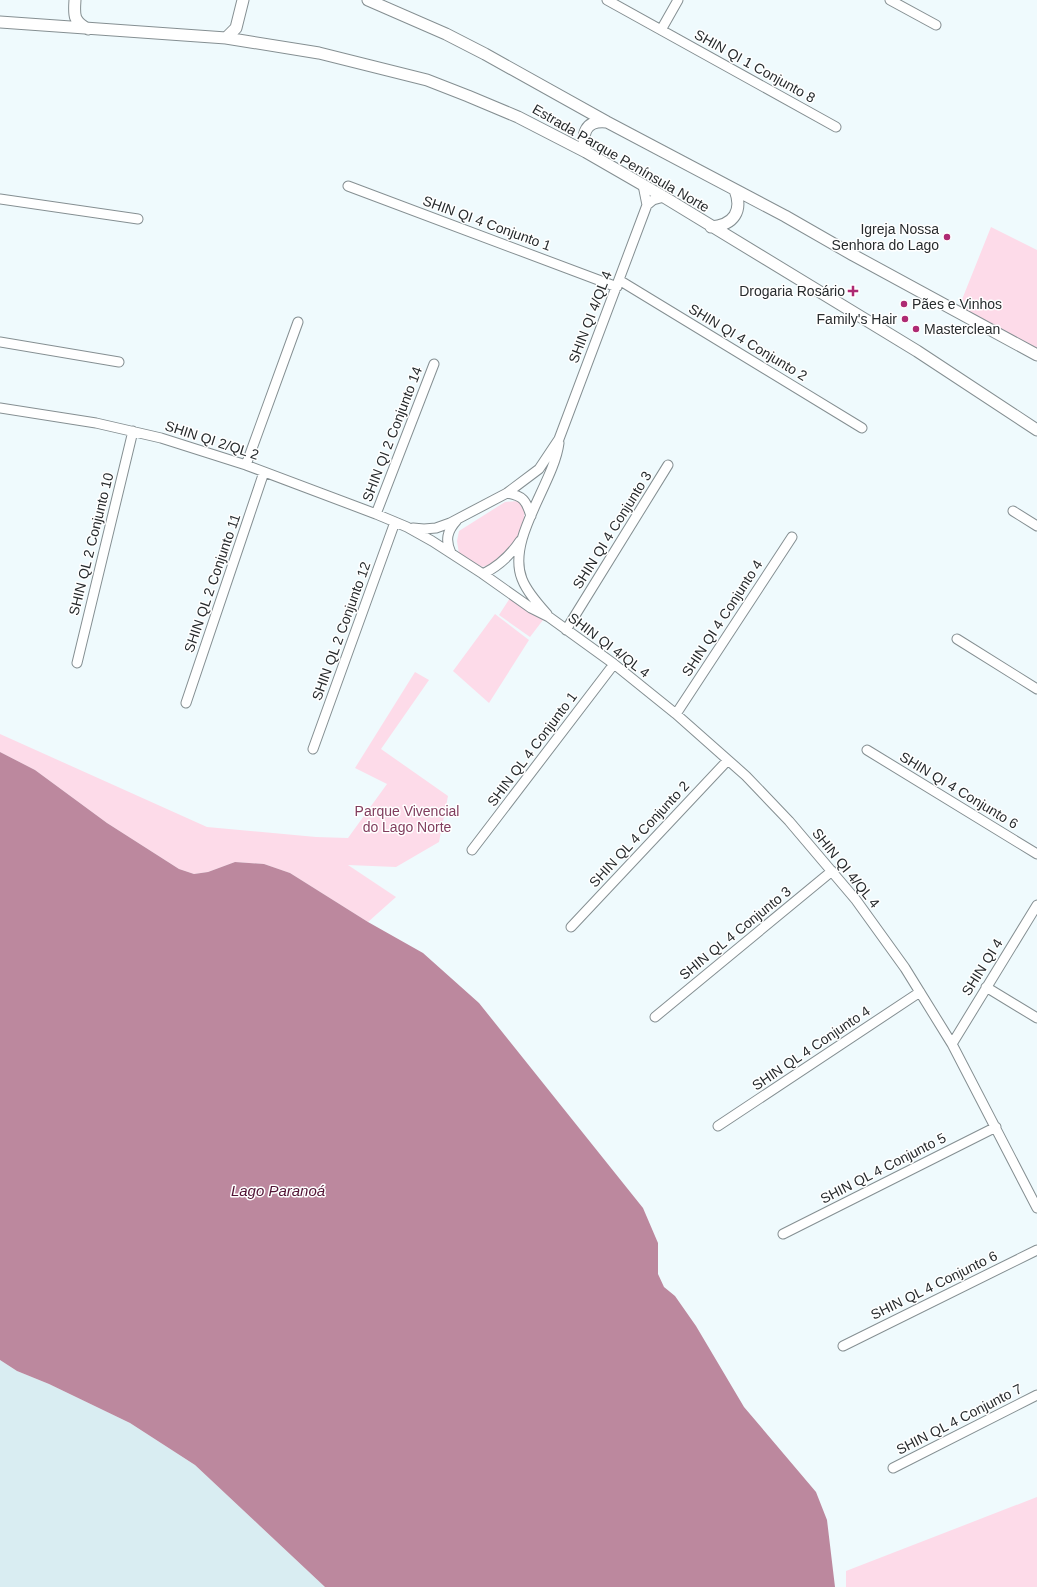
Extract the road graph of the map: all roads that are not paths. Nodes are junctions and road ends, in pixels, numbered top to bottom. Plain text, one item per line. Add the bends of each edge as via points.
1 (75, 0) edge
2 (243, 0) edge
3 (368, 0) edge
4 (607, 0) edge
5 (678, 0) edge
6 (890, 0) edge
7 (0, 22) edge
8 (936, 25) dead end
9 (88, 29) junction
10 (661, 30) junction
11 (226, 38) junction
12 (607, 122) junction
13 (836, 127) dead end
14 (586, 152) junction
15 (643, 185) junction
16 (348, 186) dead end
17 (735, 190) junction
18 (664, 197) junction
19 (0, 199) edge
20 (647, 205) junction
21 (138, 219) dead end
22 (711, 227) junction
23 (618, 283) junction
24 (298, 322) dead end
25 (0, 342) edge
26 (1037, 355) edge
27 (119, 362) dead end
28 (434, 364) dead end
29 (0, 408) edge
30 (862, 428) dead end
31 (1037, 430) edge
32 (133, 431) junction
33 (560, 439) junction
34 (246, 465) junction
35 (668, 465) dead end
36 (264, 472) junction
37 (506, 493) junction
38 (1013, 511) dead end
39 (376, 514) junction
40 (531, 516) junction
41 (459, 518) junction
42 (395, 522) junction
43 (1037, 526) edge
44 (407, 527) junction
45 (524, 536) junction
46 (792, 537) dead end
47 (451, 554) junction
48 (483, 574) junction
49 (549, 617) junction
50 (566, 630) junction
51 (956, 639) dead end
52 (76, 663) dead end
53 (614, 664) junction
54 (1037, 688) edge
55 (186, 703) dead end
56 (676, 714) junction
57 (313, 749) dead end
58 (867, 750) dead end
59 (728, 760) junction
60 (472, 850) dead end
61 (1037, 854) edge
62 (832, 871) junction
63 (1037, 905) edge
64 (570, 927) dead end
65 (986, 987) junction
66 (920, 992) junction
67 (656, 1017) dead end
68 (1037, 1018) edge
69 (952, 1044) junction
70 (718, 1126) dead end
71 (996, 1127) junction
72 (1037, 1208) edge
73 (783, 1234) dead end
74 (1037, 1250) edge
75 (843, 1346) dead end
76 (1037, 1395) edge
77 (893, 1468) dead end

1 - 9 main road via 76,21
2 - 11 main road via 236,28
3 - 12 main road, Estrada Parque Península Norte via 446,34
4 - 10 street, SHIN QI 1 Conjunto 8
5 - 10 street
6 - 8 street
7 - 9 main road, Estrada Parque Península Norte
9 - 11 main road, Estrada Parque Península Norte
10 - 13 street, SHIN QI 1 Conjunto 8
11 - 14 main road, Estrada Parque Península Norte via 319,53 427,80 518,117
12 - 14 main road via 599,121 586,129 583,136
12 - 17 main road, Estrada Parque Península Norte
14 - 15 main road, Estrada Parque Península Norte
15 - 18 main road, Estrada Parque Península Norte
15 - 20 street
16 - 23 street, SHIN QI 4 Conjunto 1
17 - 22 main road via 738,203 735,216 729,222
17 - 26 main road, Estrada Parque Península Norte
18 - 20 street
18 - 22 main road, Estrada Parque Península Norte
19 - 21 street
20 - 23 street, SHIN QI 4/QL 4
22 - 31 main road, Estrada Parque Península Norte via 917,351
23 - 30 street, SHIN QI 4 Conjunto 2
23 - 33 street, SHIN QI 4/QL 4
24 - 34 street
25 - 27 street
28 - 39 street, SHIN QI 2 Conjunto 14
29 - 32 street, SHIN QI 2/QL 2
32 - 34 street, SHIN QI 2/QL 2 via 186,444
32 - 52 street, SHIN QL 2 Conjunto 10
33 - 37 street, SHIN QI 4/QL 4 via 539,469
33 - 40 street, SHIN QI 4/QL 4 via 552,469
34 - 36 street, SHIN QI 2/QL 2
35 - 50 street, SHIN QI 4 Conjunto 3
36 - 39 street, SHIN QI 2/QL 2
36 - 55 street, SHIN QL 2 Conjunto 11
37 - 40 street via 521,497 526,502
37 - 41 street, SHIN QI 4/QL 4
38 - 43 street
39 - 42 street, SHIN QI 2/QL 2
40 - 45 street, SHIN QI 4/QL 4
41 - 44 street, SHIN QI 2/QL 2 via 430,529
41 - 47 street via 448,532 447,544
42 - 44 street, SHIN QI 2/QL 2
42 - 57 street, SHIN QL 2 Conjunto 12
44 - 47 street, SHIN QI 2/QL 2
45 - 48 street via 511,554
45 - 49 street, SHIN QI 4/QL 4 via 519,560 522,580
46 - 56 street, SHIN QI 4 Conjunto 4
47 - 48 street, SHIN QI 4/QL 4
48 - 49 street, SHIN QI 4/QL 4 via 531,608
49 - 50 street, SHIN QI 4/QL 4
50 - 53 street, SHIN QI 4/QL 4
51 - 54 street
53 - 56 street, SHIN QI 4/QL 4
53 - 60 street, SHIN QL 4 Conjunto 1
56 - 59 street, SHIN QI 4/QL 4
58 - 61 street, SHIN QI 4 Conjunto 6
59 - 62 street, SHIN QI 4/QL 4 via 789,821
59 - 64 street, SHIN QL 4 Conjunto 2
62 - 66 street, SHIN QI 4/QL 4 via 882,935
62 - 67 street, SHIN QL 4 Conjunto 3
63 - 65 street, SHIN QI 4
65 - 68 street
65 - 69 street, SHIN QI 4
66 - 69 street, SHIN QI 4/QL 4
66 - 70 street, SHIN QL 4 Conjunto 4
69 - 71 street, SHIN QI 4/QL 4
71 - 72 street, SHIN QI 4/QL 4
71 - 73 street, SHIN QL 4 Conjunto 5
74 - 75 street, SHIN QL 4 Conjunto 6
76 - 77 street, SHIN QL 4 Conjunto 7

